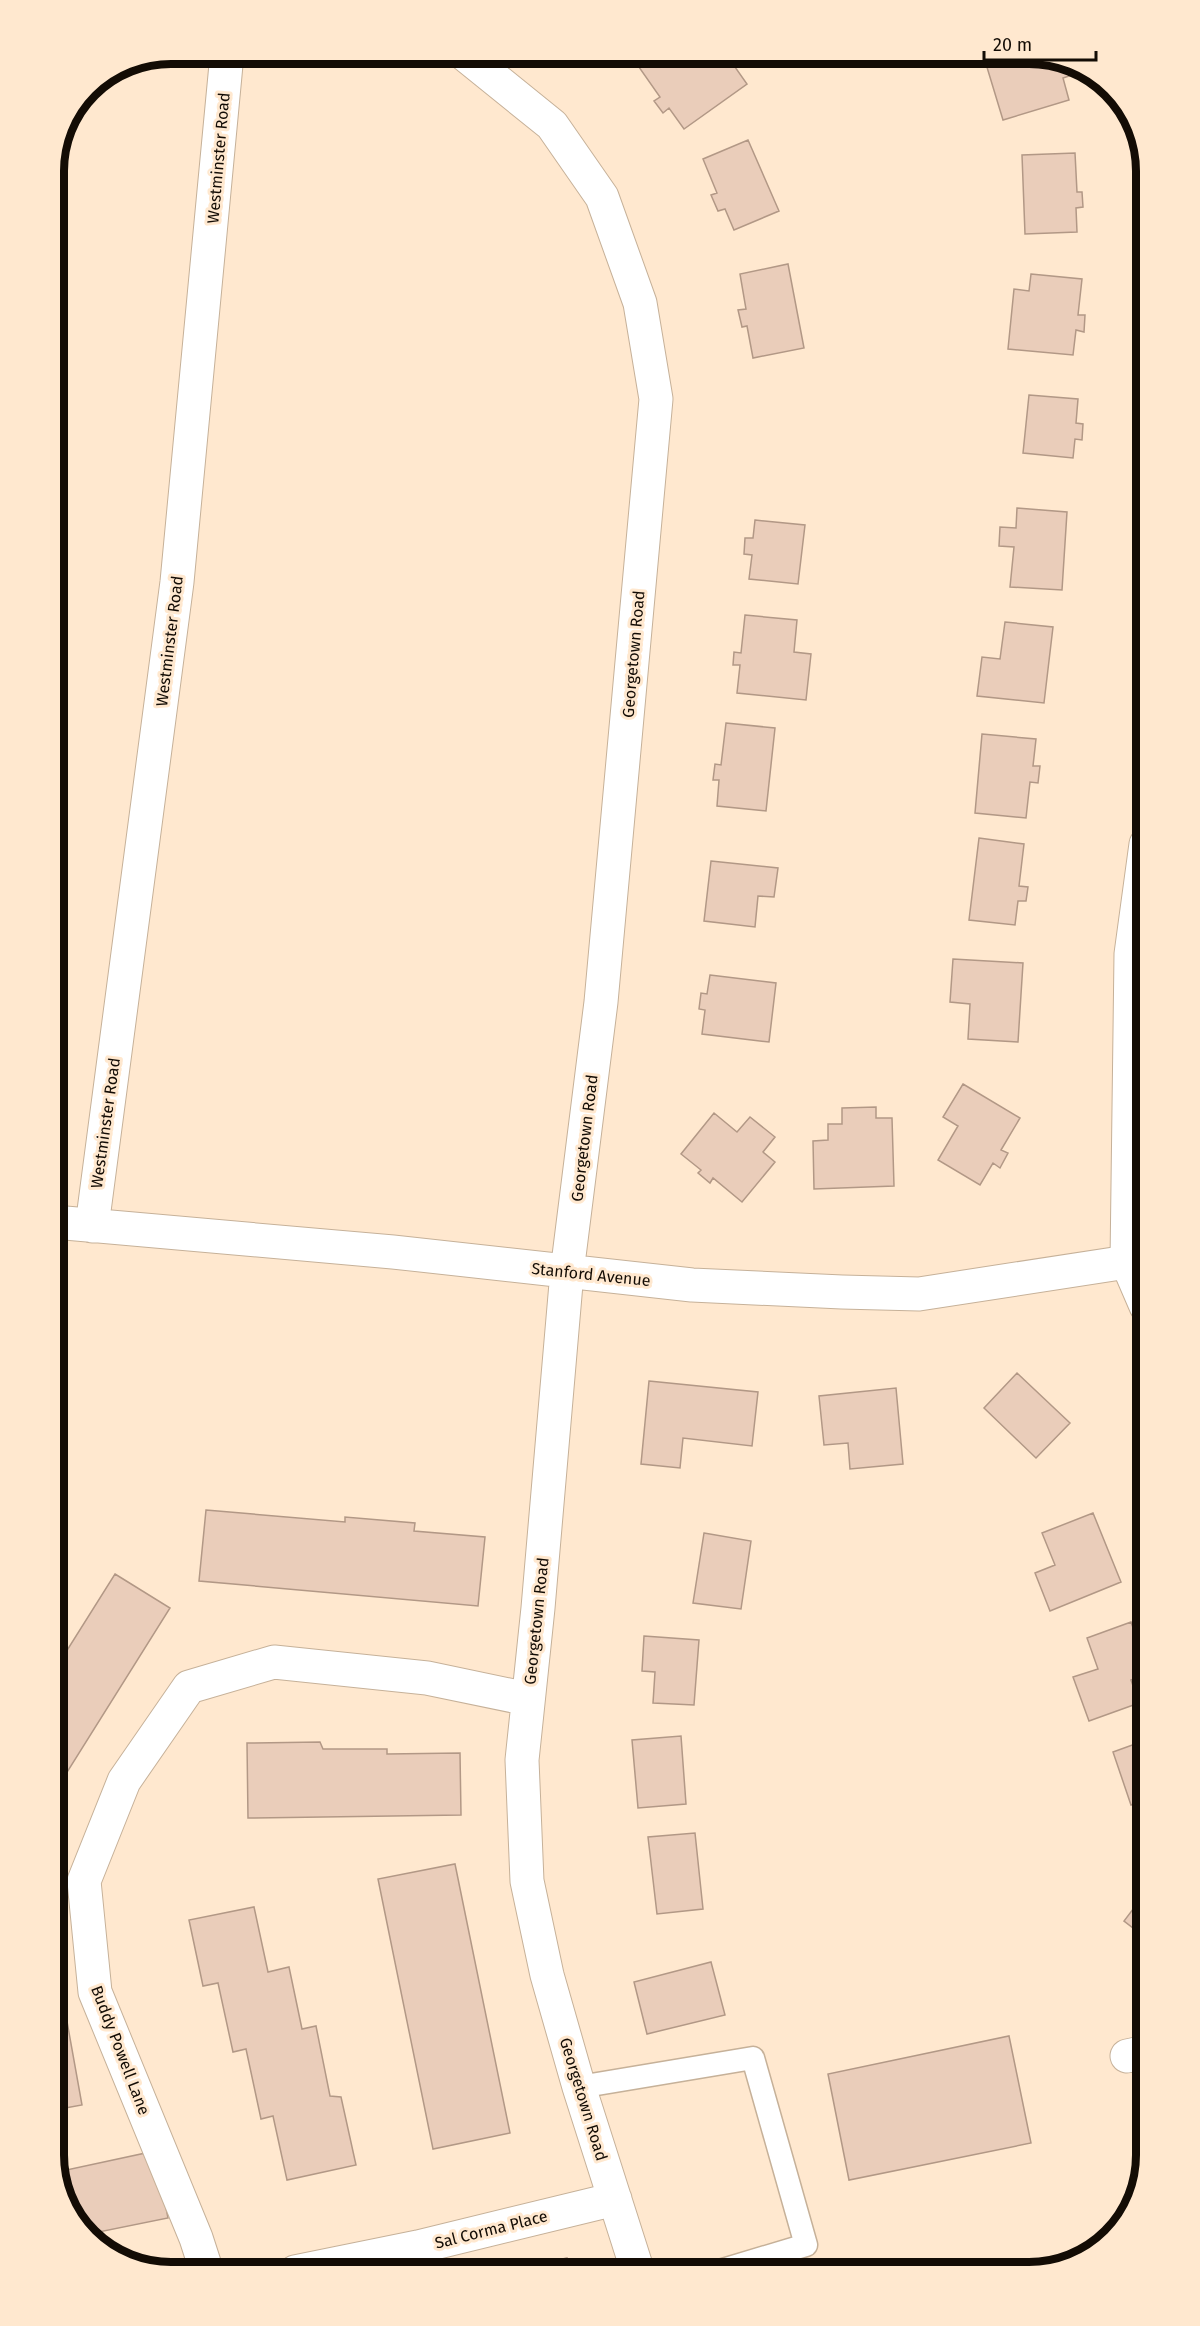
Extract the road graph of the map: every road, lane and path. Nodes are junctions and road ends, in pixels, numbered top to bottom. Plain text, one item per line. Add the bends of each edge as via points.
1 (226, 64) edge
2 (477, 64) edge
3 (1136, 927) edge
4 (64, 1223) edge
5 (92, 1226) junction
6 (1127, 1262) junction
7 (567, 1272) junction
8 (1136, 1282) edge
9 (528, 1699) junction
10 (579, 2087) junction
11 (615, 2199) junction
12 (203, 2261) edge
13 (348, 2261) edge
14 (635, 2262) edge
15 (750, 2262) edge

1 - 5 street, Westminster Road via 177,582
2 - 7 street, Georgetown Road via 552,125 602,197 639,303 656,399 601,1002
3 - 6 street via 1131,954
4 - 5 street, Stanford Avenue
5 - 7 street, Stanford Avenue via 393,1252
6 - 7 street, Stanford Avenue via 919,1294 692,1285
6 - 8 street
7 - 9 street, Georgetown Road
9 - 10 street, Georgetown Road via 522,1760 527,1881 547,1975
9 - 12 street, Buddy Powell Lane via 427,1678 274,1662 189,1687 124,1781 84,1881 95,1992
10 - 11 street, Georgetown Road
10 - 15 lane via 753,2058 806,2245
11 - 13 street, Sal Corma Place
11 - 14 street, Georgetown Road

